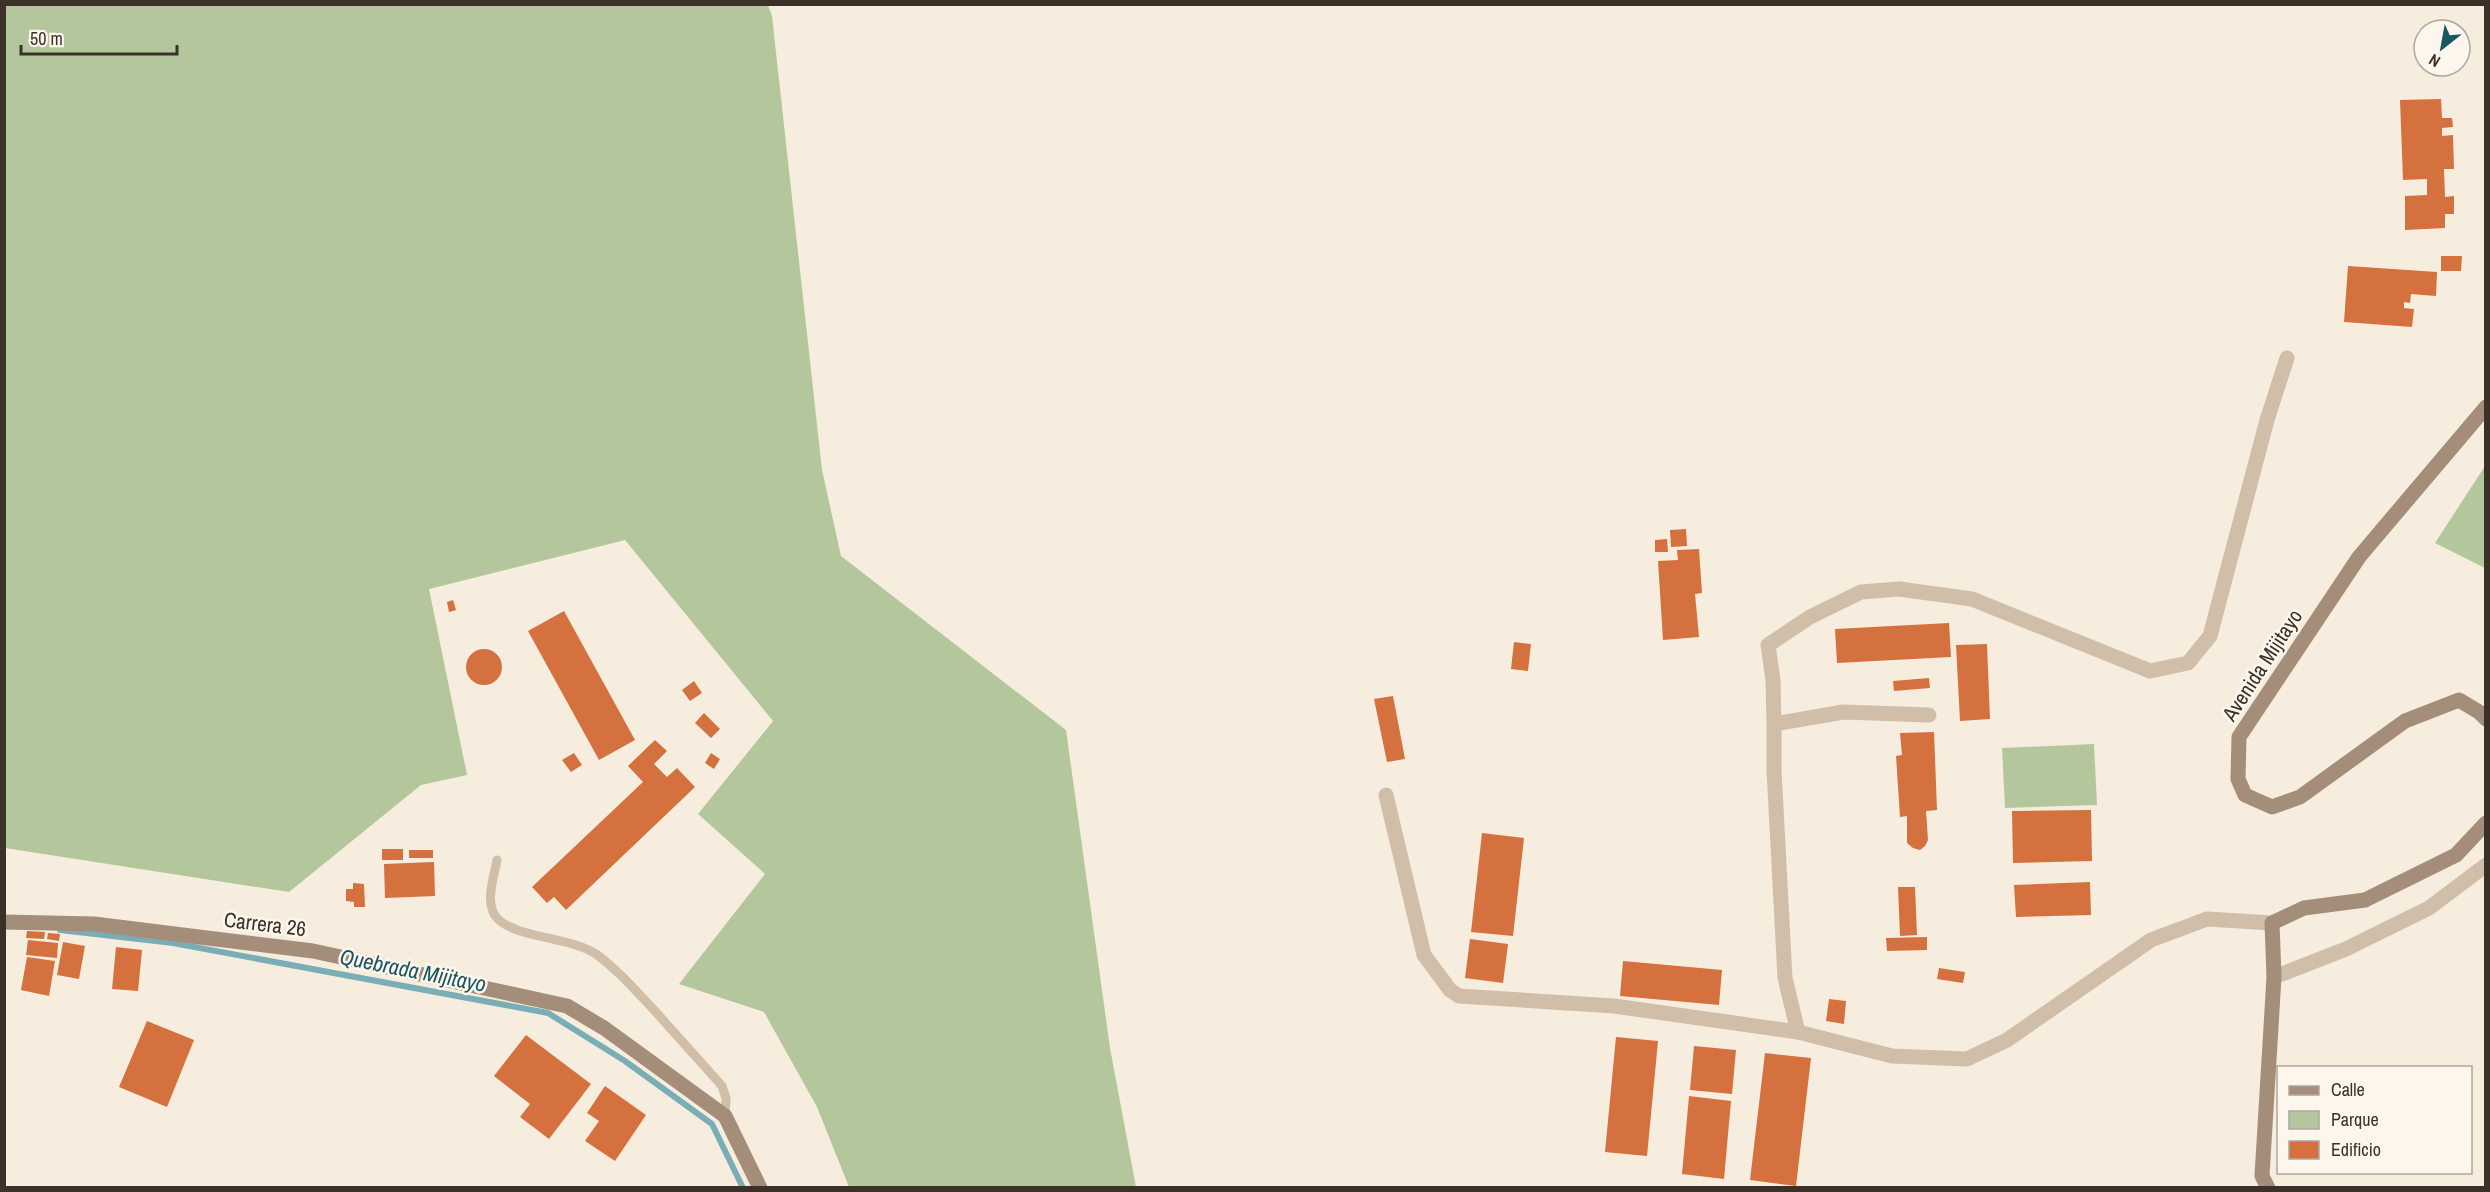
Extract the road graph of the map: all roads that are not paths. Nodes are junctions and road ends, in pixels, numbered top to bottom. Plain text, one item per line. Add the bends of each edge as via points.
1 (2287, 358) dead end
2 (2486, 407) edge
3 (1929, 715) dead end
4 (2486, 718) edge
5 (1774, 724) junction
6 (1386, 795) dead end
7 (2486, 823) edge
8 (497, 861) dead end
9 (2486, 865) edge
10 (4, 922) edge
11 (2272, 923) junction
12 (2274, 977) junction
13 (1798, 1032) junction
14 (725, 1116) junction
15 (760, 1188) edge
16 (2268, 1188) edge

1 - 5 street via 2210,636 2188,663 2150,671 1972,599 1899,589 1861,592 1810,617 1768,645
2 - 4 street, Avenida Mijitayo via 2352,567 2239,737 2238,779 2245,795 2272,807 2300,796 2405,721 2459,700
3 - 5 street via 1843,712
5 - 13 street via 1785,978
6 - 13 street via 1424,955 1459,996 1614,1006
7 - 11 street via 2456,855 2365,900 2304,908
8 - 14 lane via 491,894 497,918 514,928 593,952 620,974 722,1086
9 - 12 street via 2429,908 2346,949
10 - 14 street, Carrera 26 via 94,924 313,951 567,1006 604,1028
11 - 12 street
11 - 13 street via 2207,919 2151,940 2007,1040 1966,1059 1893,1056
12 - 16 street via 2262,1176
14 - 15 street, Carrera 26

